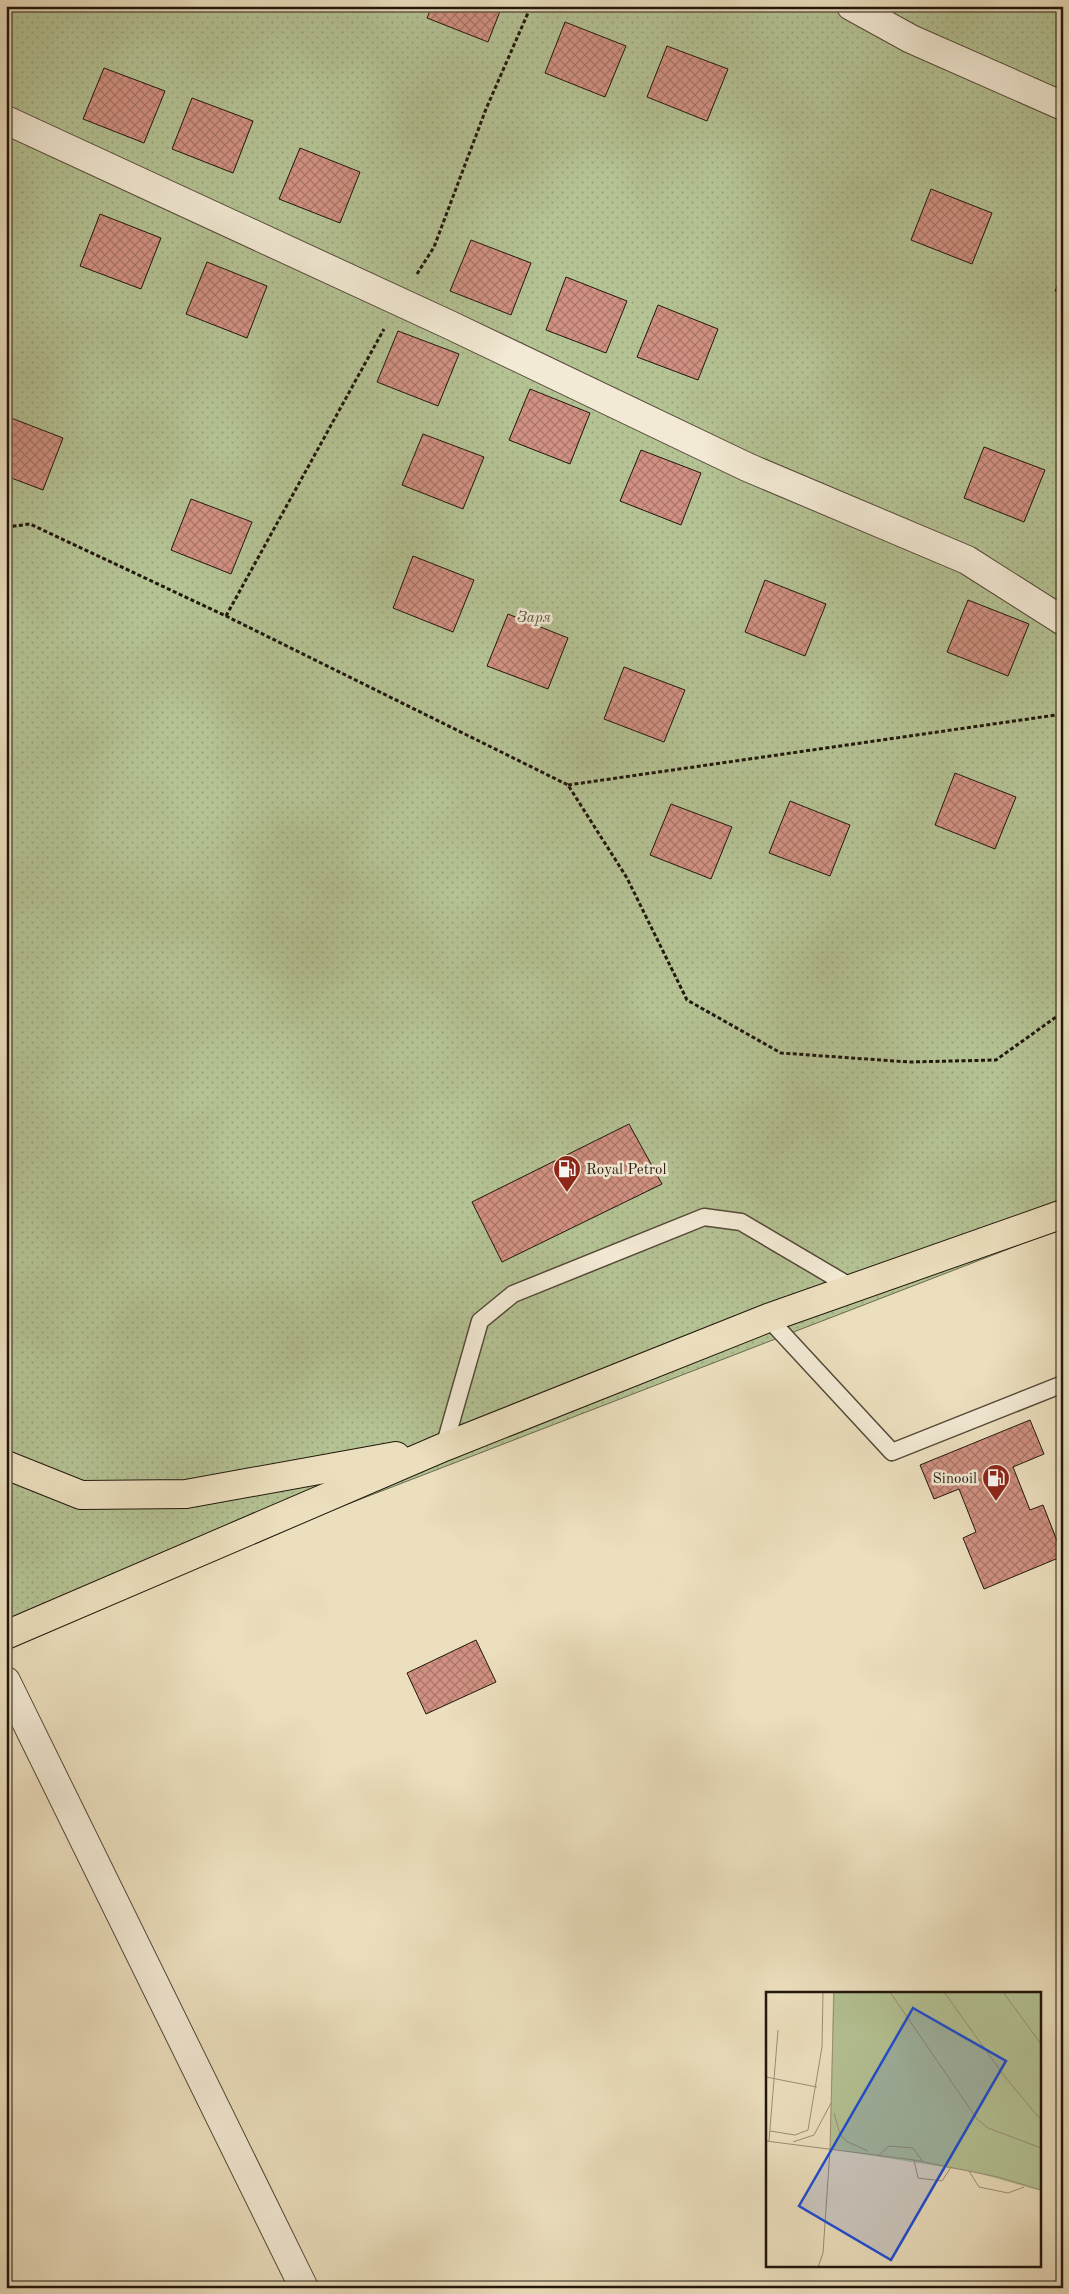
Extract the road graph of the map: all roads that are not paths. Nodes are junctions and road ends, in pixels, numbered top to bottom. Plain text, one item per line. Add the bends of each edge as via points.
1 (851, 6) edge
2 (1063, 106) edge
3 (6, 120) edge
4 (1063, 621) edge
5 (1063, 1214) edge
6 (853, 1288) junction
7 (768, 1318) junction
8 (1063, 1384) edge
9 (444, 1447) junction
10 (6, 1465) edge
11 (6, 1635) edge
12 (6, 1681) edge
13 (304, 2288) edge

1 - 2 street via 912,39
3 - 4 street via 747,467 967,560
5 - 6 highway
6 - 7 highway
6 - 9 lane via 741,1222 704,1217 513,1294 480,1321
7 - 8 lane via 892,1452
7 - 9 highway
9 - 10 highway via 186,1494 81,1495
9 - 11 highway
12 - 13 street

